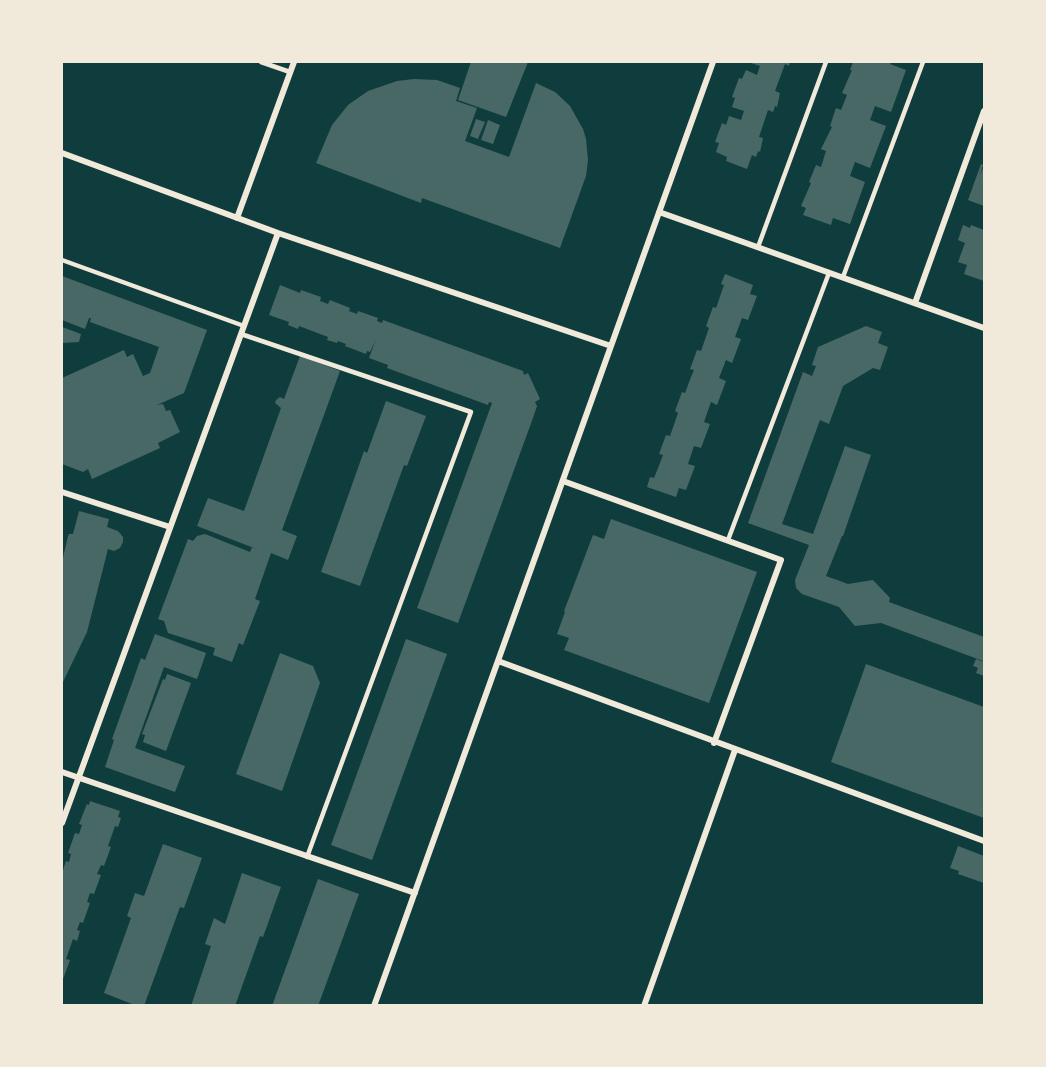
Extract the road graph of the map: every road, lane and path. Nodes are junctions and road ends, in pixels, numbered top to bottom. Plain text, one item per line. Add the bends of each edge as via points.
1 (261, 62) edge
2 (294, 62) edge
3 (713, 62) edge
4 (826, 62) edge
5 (923, 62) edge
6 (290, 72) junction
7 (984, 111) edge
8 (62, 153) edge
9 (659, 212) junction
10 (237, 218) junction
11 (278, 233) junction
12 (758, 248) junction
13 (62, 260) edge
14 (829, 273) junction
15 (843, 277) junction
16 (915, 303) junction
17 (244, 326) junction
18 (984, 328) edge
19 (241, 334) junction
20 (611, 346) junction
21 (563, 481) junction
22 (62, 492) edge
23 (170, 527) junction
24 (728, 540) junction
25 (498, 661) junction
26 (714, 743) junction
27 (735, 750) junction
28 (62, 772) edge
29 (78, 778) junction
30 (62, 823) edge
31 (984, 842) edge
32 (306, 858) junction
33 (415, 893) junction
34 (374, 1005) edge
35 (644, 1005) edge

1 - 6 lane
2 - 6 street
3 - 9 street
4 - 12 lane
5 - 15 lane
6 - 10 street
7 - 16 street
8 - 10 street
9 - 12 street
9 - 20 street
10 - 11 street
11 - 17 street
11 - 20 street
12 - 14 street
13 - 17 lane
14 - 15 street
14 - 24 lane
15 - 16 street
16 - 18 street
17 - 19 street
19 - 23 street
19 - 32 lane via 471,412
20 - 21 street
21 - 24 street
21 - 25 street
22 - 23 street
23 - 29 street
24 - 26 street via 781,560
25 - 26 street
25 - 33 street
26 - 27 street
27 - 31 street
27 - 35 street
28 - 29 street
29 - 30 street
29 - 32 street
32 - 33 street
33 - 34 street

